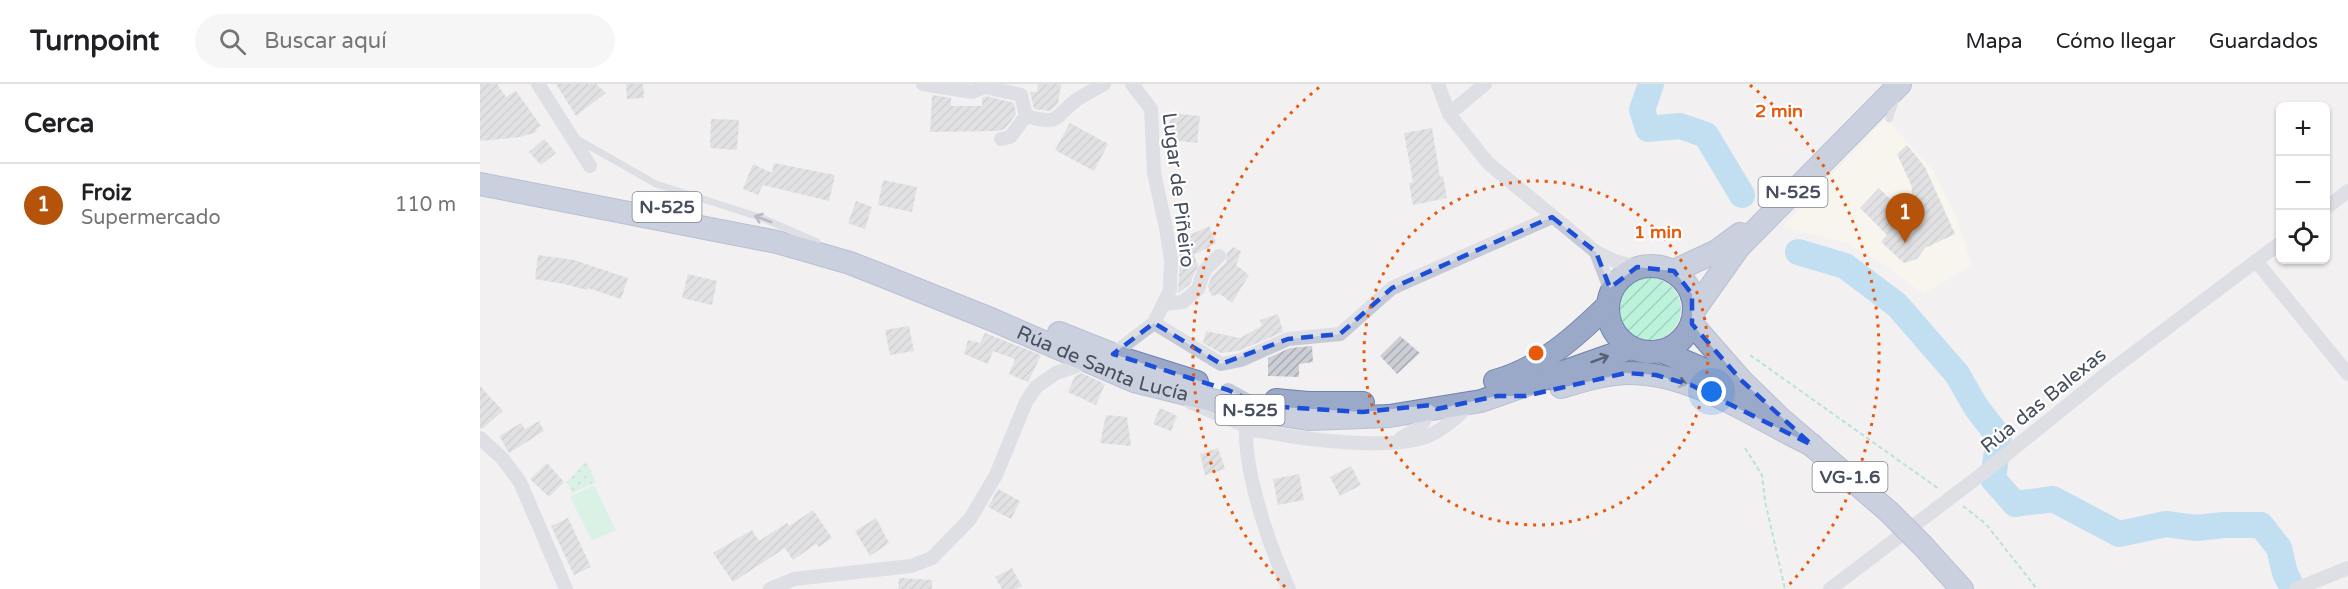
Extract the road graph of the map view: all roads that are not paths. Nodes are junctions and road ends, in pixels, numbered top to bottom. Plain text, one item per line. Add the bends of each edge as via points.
1 (538, 84) edge
2 (923, 84) edge
3 (1104, 84) edge
4 (1132, 84) edge
5 (1438, 84) edge
6 (1485, 84) edge
7 (1889, 84) edge
8 (1900, 84) edge
9 (1910, 84) edge
10 (983, 86) edge
11 (1449, 114) junction
12 (1026, 116) junction
13 (1889, 119) dead end
14 (572, 135) junction
15 (1001, 140) dead end
16 (590, 166) dead end
17 (480, 171) edge
18 (480, 184) edge
19 (480, 191) edge
20 (2348, 191) edge
21 (2330, 204) edge
22 (652, 217) junction
23 (1552, 217) junction
24 (1775, 225) dead end
25 (1749, 237) junction
26 (817, 242) junction
27 (2276, 246) edge
28 (1596, 252) junction
29 (1219, 256) dead end
30 (2256, 261) junction
31 (1637, 267) junction
32 (1674, 271) junction
33 (1609, 298) junction
34 (1164, 304) junction
35 (1693, 316) junction
36 (1154, 322) junction
37 (1631, 348) junction
38 (1661, 351) junction
39 (1113, 354) junction
40 (1086, 361) junction
41 (2348, 374) edge
42 (1510, 377) junction
43 (1134, 381) junction
44 (1228, 390) junction
45 (1497, 396) junction
46 (1470, 403) junction
47 (1434, 408) junction
48 (1780, 418) junction
49 (1246, 430) junction
50 (1432, 434) junction
51 (1394, 442) junction
52 (1812, 445) junction
53 (483, 446) edge
54 (2348, 568) edge
55 (2300, 587) edge
56 (566, 589) edge
57 (770, 589) edge
58 (1289, 589) edge
59 (1830, 589) edge
60 (1962, 589) edge

1 - 14 street
2 - 10 street via 972,92
3 - 12 street via 1047,122
4 - 34 street, Lugar de Piñeiro via 1151,109 1154,173 1171,260 1170,290
5 - 11 street
6 - 11 street
7 - 32 highway, N-525 via 1742,232 1717,251
8 - 25 highway, N-525
9 - 13 lane via 1895,99
10 - 12 street via 1021,95
11 - 23 street via 1488,163
12 - 15 street via 1010,137
14 - 16 street
26 -> 14 lane, Rúa de Santa Lucía via 762,218 656,184
17 - 26 highway, Rúa de Santa Lucía / N-525 via 690,212
18 - 22 highway, Rúa de Santa Lucía / N-525
19 - 22 street, Rúa de Santa Lucía via 594,215
20 - 21 street
22 - 40 highway, Rúa de Santa Lucía / N-525 via 777,242 850,264
23 - 28 street
23 - 36 street via 1392,288 1340,334 1288,339 1241,360 1221,364
24 - 25 lane
25 - 35 highway, N-525
26 - 39 highway, Rúa de Santa Lucía / N-525 via 955,291
27 - 30 street, Rúa das Balexas
28 - 31 street
28 - 33 street
29 - 34 street via 1204,271 1197,289 1183,302
30 - 41 street
30 - 59 street, Rúa das Balexas
31 - 32 highway via 1656,266
31 - 33 highway, N-525 via 1617,281
32 - 35 highway via 1692,294
33 - 37 highway via 1608,319
33 - 42 highway, Rúa de Santa Lucía / N-525 via 1564,345
34 - 36 street, Lugar de Piñeiro
35 - 38 highway, N-525 via 1679,341
35 - 48 highway, VG-1.6 via 1741,380
36 - 39 street, Lugar de Piñeiro
37 - 38 highway, N-525
45 -> 37 highway, Rúa de Santa Lucía / N-525
38 - 48 highway, VG-1.6 via 1710,372
39 - 44 highway, Rúa de Santa Lucía / N-525
40 - 43 highway, Rúa de Santa Lucía / N-525
40 - 57 street via 1036,387 996,475 970,519 932,558 911,566 794,579
42 - 44 highway, Rúa de Santa Lucía / N-525 via 1464,390 1388,403 1308,403 1258,398
42 - 47 street via 1485,393
43 - 47 highway, Rúa de Santa Lucía / N-525 via 1256,411 1308,419 1389,416
43 - 49 lane
44 - 47 street via 1242,399 1287,410 1363,412 1422,405
45 - 46 highway, Rúa de Santa Lucía / N-525
45 -> 52 highway via 1525,396 1626,373 1656,375 1691,385
46 - 47 highway, Rúa de Santa Lucía / N-525
46 - 50 street via 1452,422
47 - 50 street via 1439,423
47 - 51 street via 1420,427
48 - 52 highway, VG-1.6
49 - 51 street via 1313,440
49 - 58 street via 1254,484 1274,558
50 - 51 street
52 - 60 highway, VG-1.6, bridge via 1888,511
53 - 56 street via 502,458 520,482
54 - 55 street

